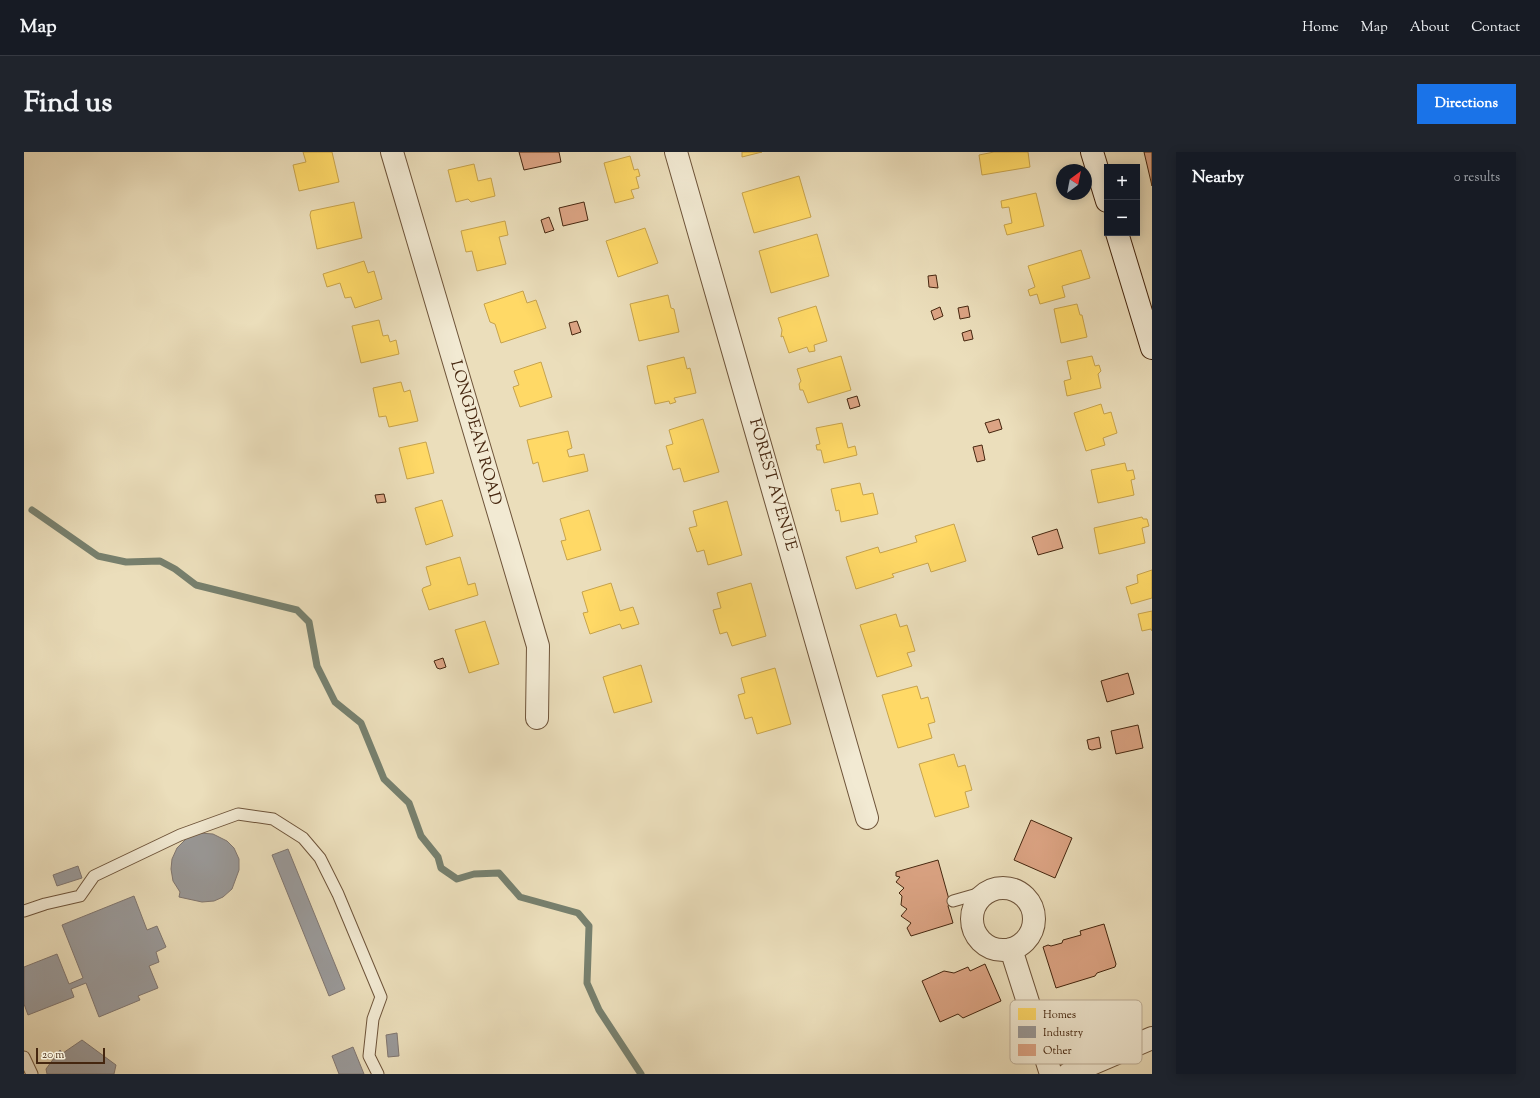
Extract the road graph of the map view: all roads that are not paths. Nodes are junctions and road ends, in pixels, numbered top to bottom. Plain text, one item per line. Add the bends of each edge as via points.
1 (392, 152) edge
2 (676, 152) edge
3 (1092, 152) edge
4 (1107, 200) edge
5 (1118, 236) edge
6 (1152, 348) edge
7 (537, 718) dead end
8 (867, 818) dead end
9 (988, 892) junction
10 (953, 901) dead end
11 (24, 911) edge
12 (1011, 949) junction
13 (1028, 1000) edge
14 (1152, 1038) edge
15 (1142, 1042) edge
16 (24, 1058) edge
17 (1049, 1064) edge
18 (1091, 1064) edge
19 (32, 1074) edge
20 (378, 1074) edge
21 (1052, 1074) edge
22 (1068, 1074) edge

1 - 7 street, LONGDEAN ROAD via 538,646
2 - 8 street, FOREST AVENUE
3 - 4 street
5 - 6 street
9 - 10 lane
9 - 12 street via 980,897 974,910 972,924 982,941 990,947 1000,950
9 - 12 street via 1001,888 1015,890 1028,900 1032,908 1034,918 1028,937
11 - 20 lane via 80,896 94,876 180,835 238,814 273,819 303,838 320,858 371,972 381,997 373,1018 369,1056
12 - 13 street
14 - 15 street
16 - 19 lane
17 - 21 street
18 - 22 street

